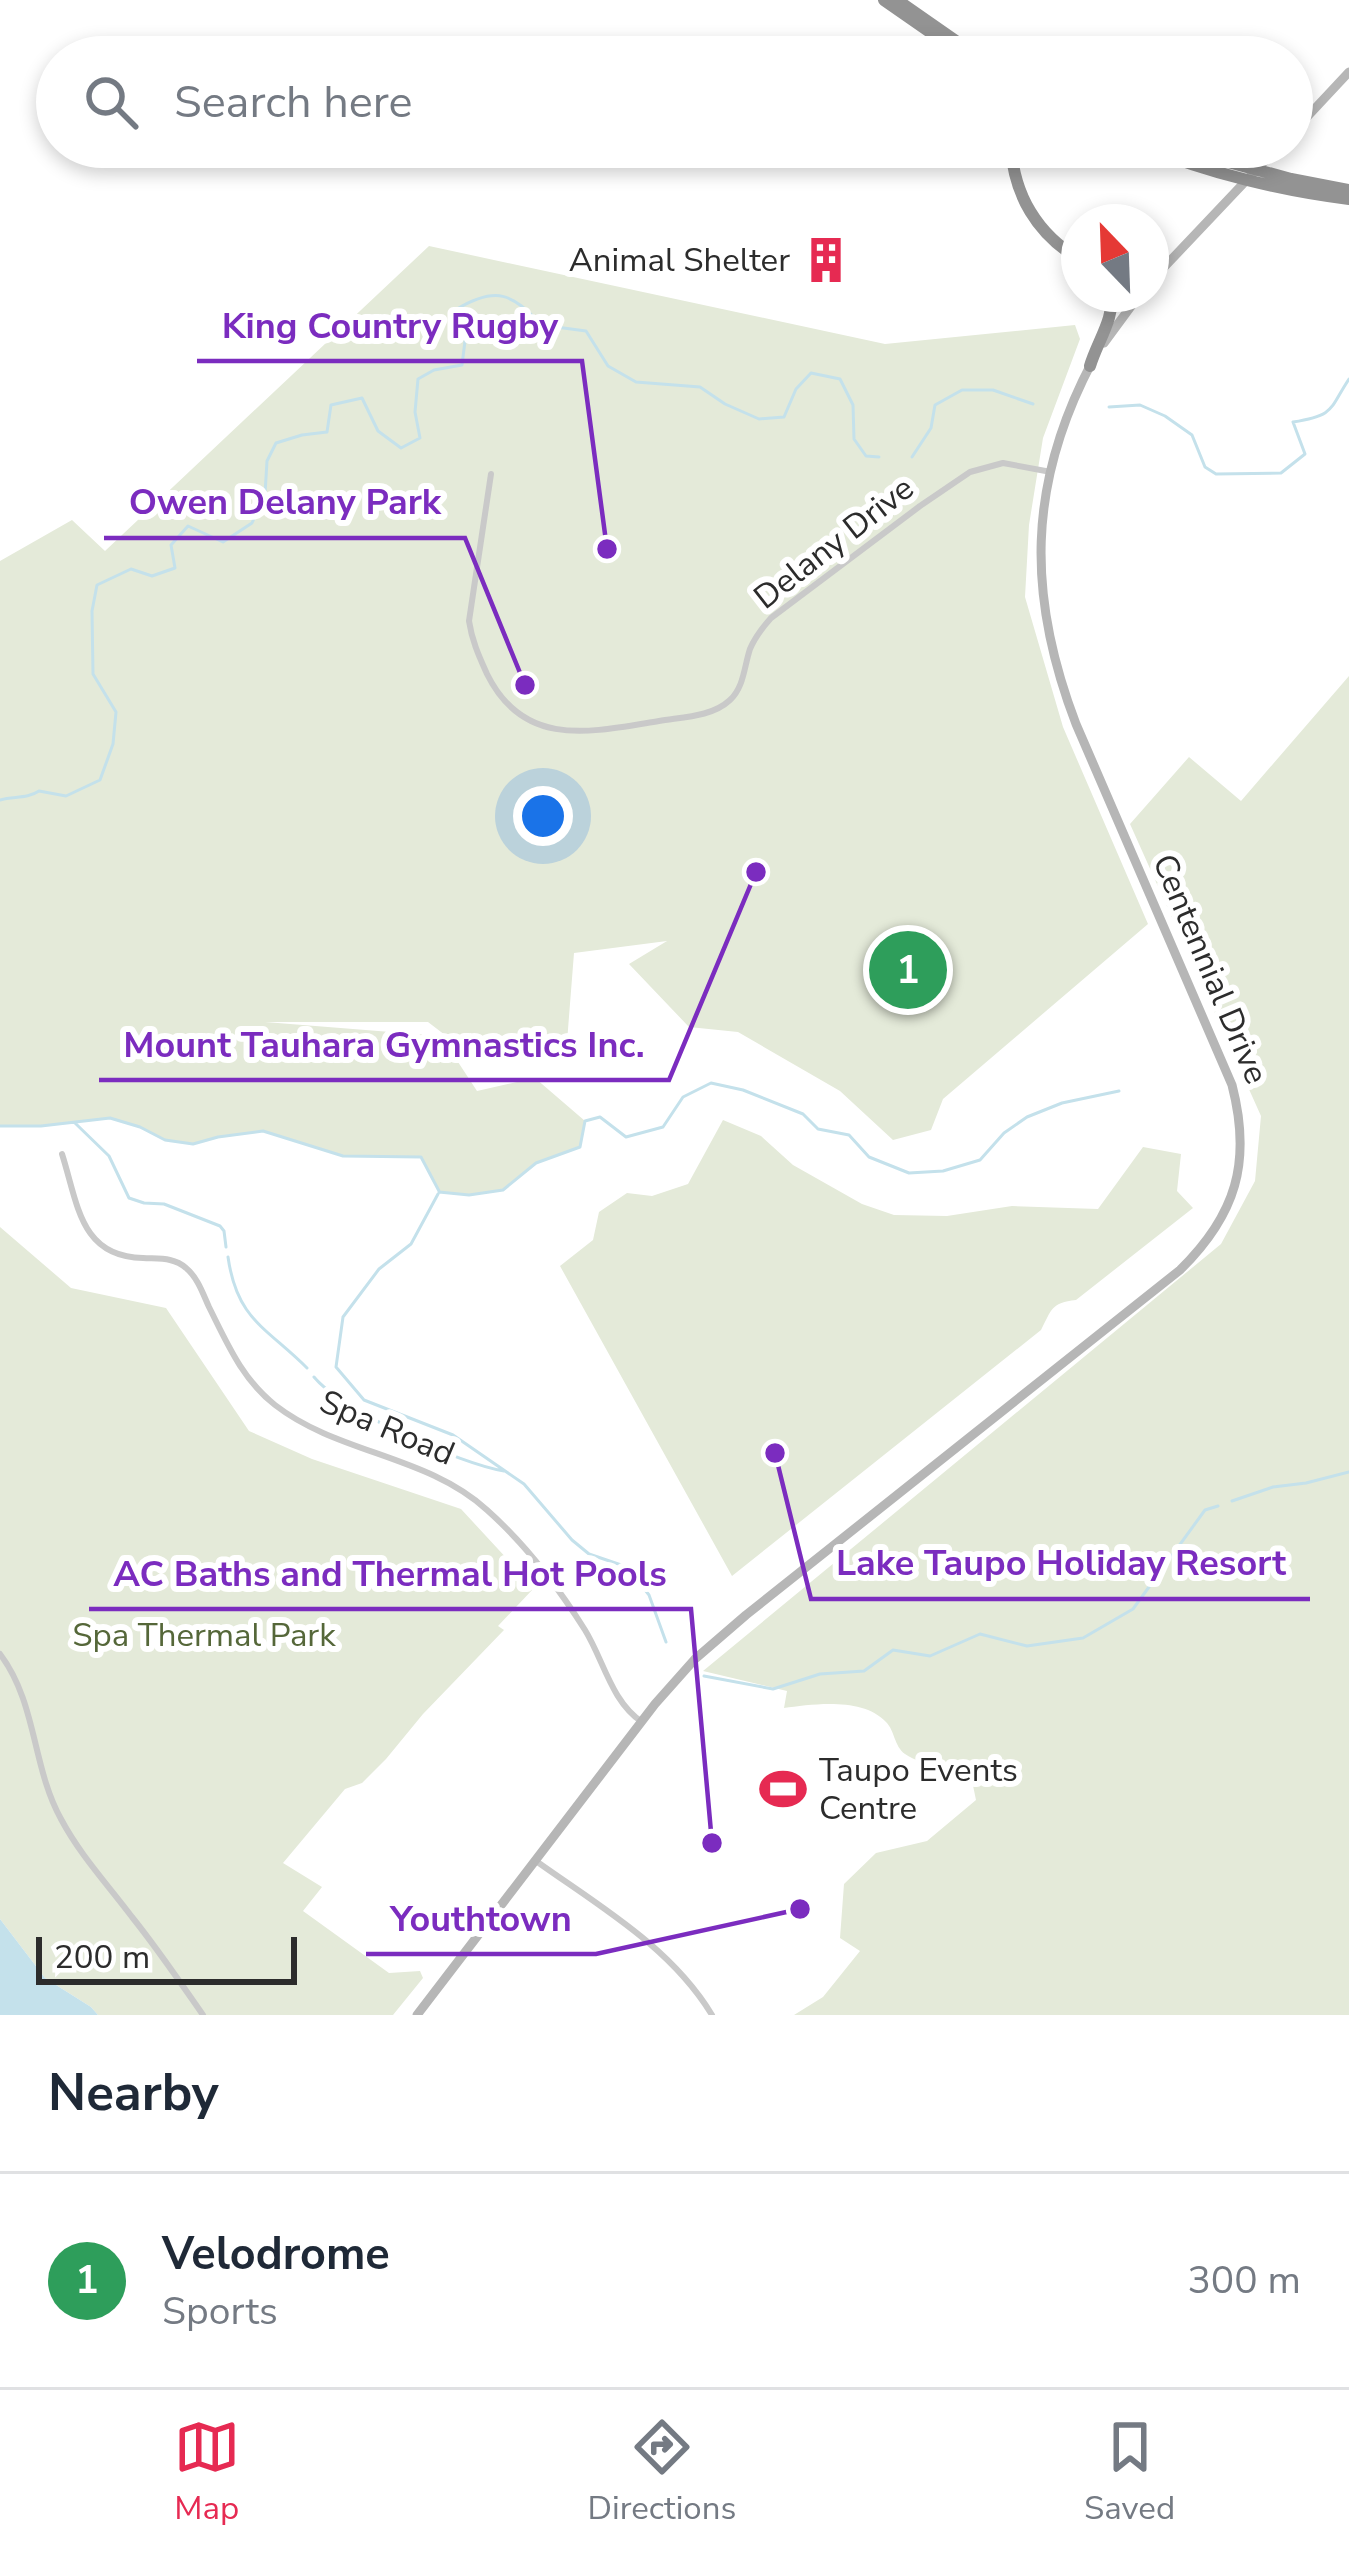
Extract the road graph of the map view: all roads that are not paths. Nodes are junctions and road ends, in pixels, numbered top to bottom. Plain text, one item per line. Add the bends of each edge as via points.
1 (884, 0) edge
2 (897, 0) edge
3 (935, 36) edge
4 (949, 36) edge
5 (1349, 72) edge
6 (1313, 111) edge
7 (1015, 168) edge
8 (1228, 168) edge
9 (1258, 168) edge
10 (1280, 179) junction
11 (1349, 191) edge
12 (1061, 246) edge
13 (1169, 262) edge
14 (1111, 312) edge
15 (1122, 312) edge
16 (1090, 366) junction
17 (1051, 472) junction
18 (491, 474) dead end
19 (62, 1154) dead end
20 (0, 1654) edge
21 (642, 1722) junction
22 (536, 1861) junction
23 (203, 2015) edge
24 (417, 2015) edge
25 (712, 2015) edge

1 - 3 highway
2 - 4 highway
5 - 6 main road
7 - 12 highway via 1038,225
8 - 10 highway
9 - 13 main road
10 - 11 highway
10 - 11 highway
14 - 16 highway
15 - 16 main road, Centennial Drive
16 - 17 main road, Centennial Drive
17 - 18 street, Delany Drive via 993,465 920,506 771,618 757,634 737,692 718,709 589,732 561,731 511,710 472,642
17 - 21 main road, Centennial Drive via 1040,574 1048,634 1076,724 1232,1085 1241,1131 1232,1194 1214,1233 1180,1270 732,1627
19 - 21 street, Spa Road via 91,1238 119,1256 186,1267 237,1363 276,1406 457,1487 484,1508 584,1629 621,1702
20 - 23 street via 19,1684 59,1816
21 - 22 main road
22 - 24 main road
22 - 25 street via 664,1955

